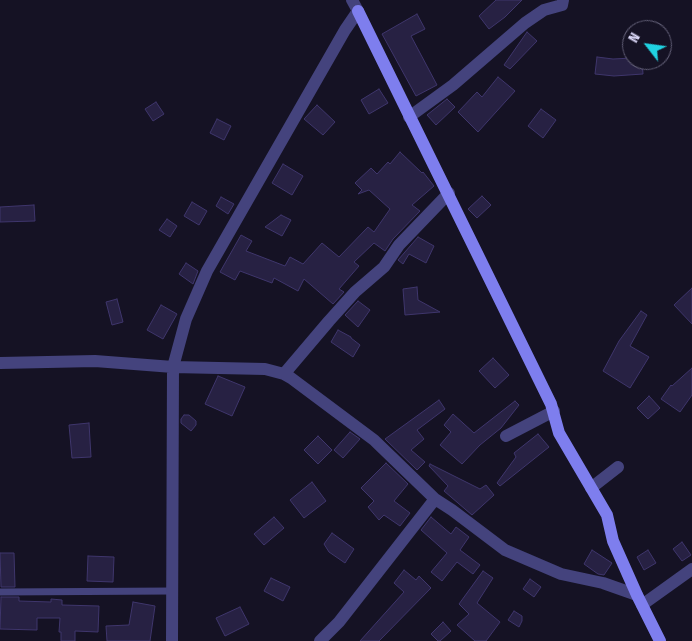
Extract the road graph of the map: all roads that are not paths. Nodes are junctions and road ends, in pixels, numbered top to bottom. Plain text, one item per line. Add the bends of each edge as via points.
1 (564, 0) edge
2 (355, 5) edge
3 (409, 117) junction
4 (449, 193) junction
5 (0, 363) edge
6 (173, 367) junction
7 (284, 374) junction
8 (554, 411) junction
9 (506, 436) dead end
10 (618, 468) dead end
11 (591, 488) junction
12 (435, 499) junction
13 (692, 569) edge
14 (172, 590) junction
15 (0, 592) edge
16 (639, 600) junction
17 (172, 641) edge
18 (320, 641) edge
19 (660, 641) edge

1 - 3 street via 562,5 544,10 525,23 453,85
2 - 3 street
2 - 6 street via 345,30 208,271 186,319
3 - 4 street
4 - 7 street via 399,245 384,267 355,292
4 - 8 street
5 - 6 street via 95,361
6 - 7 street via 265,369
6 - 14 street
7 - 12 street via 374,440
8 - 9 street
8 - 11 street via 559,433
10 - 11 street
11 - 16 street via 607,515 613,541
12 - 16 street via 505,550 561,574 602,583
12 - 18 street via 339,622
13 - 16 street
14 - 15 lane
14 - 17 street
16 - 19 street

